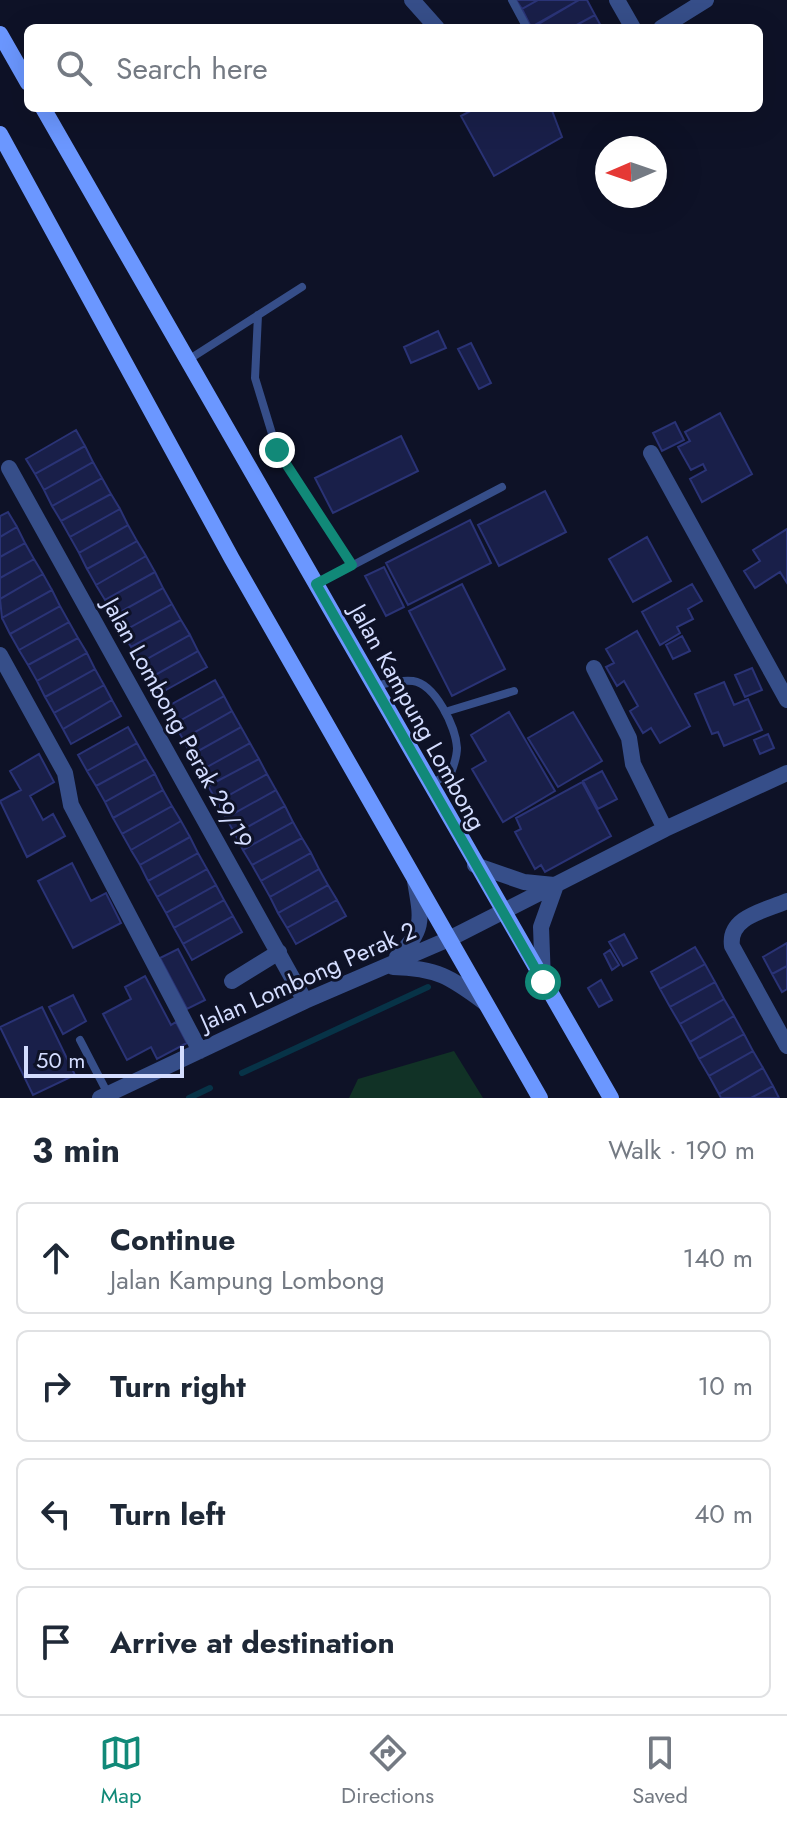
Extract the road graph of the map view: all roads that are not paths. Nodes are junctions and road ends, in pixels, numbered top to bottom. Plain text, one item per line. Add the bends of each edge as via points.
1 (412, 0) edge
2 (512, 0) edge
3 (617, 0) edge
4 (706, 0) edge
5 (433, 24) edge
6 (525, 24) edge
7 (631, 24) edge
8 (667, 24) edge
9 (0, 34) edge
10 (24, 76) edge
11 (45, 112) edge
12 (0, 134) edge
13 (302, 287) dead end
14 (258, 315) junction
15 (187, 360) junction
16 (651, 453) dead end
17 (9, 468) dead end
18 (502, 487) dead end
19 (352, 565) junction
20 (316, 584) junction
21 (0, 655) edge
22 (594, 668) dead end
23 (374, 686) junction
24 (514, 691) dead end
25 (787, 700) edge
26 (445, 712) junction
27 (787, 773) edge
28 (429, 785) junction
29 (665, 829) junction
30 (475, 865) junction
31 (414, 876) junction
32 (556, 885) junction
33 (787, 901) edge
34 (502, 912) junction
35 (449, 939) junction
36 (279, 952) junction
37 (388, 966) junction
38 (232, 981) dead end
39 (543, 982) junction
40 (305, 1001) junction
41 (484, 1002) junction
42 (80, 1040) dead end
43 (787, 1046) edge
44 (200, 1051) junction
45 (104, 1096) edge
46 (540, 1098) edge
47 (611, 1098) edge

1 - 5 street
2 - 6 lane
3 - 7 street
4 - 8 street
9 - 10 street
11 - 15 street, Jalan Kampung Lombong
12 - 31 street via 232,559
13 - 14 lane
14 - 15 lane
14 - 19 lane via 255,378 277,450
15 - 20 street, Jalan Kampung Lombong
16 - 25 street
17 - 36 street, Jalan Lombong Perak 29/19
18 - 19 lane
19 - 20 lane
20 - 23 street, Jalan Kampung Lombong
21 - 44 street via 65,773 71,805
22 - 29 street
23 - 26 lane via 413,681 425,686
23 - 28 street, Jalan Kampung Lombong
24 - 26 lane
26 - 28 lane via 457,744 456,758 451,773
27 - 29 street, Jalan Lombong Perak 2
28 - 30 street, Jalan Kampung Lombong
29 - 32 street, Jalan Lombong Perak 2
30 - 32 street via 524,882
30 - 34 street, Jalan Kampung Lombong
31 - 35 street
31 - 37 street via 420,926 415,941
32 - 34 street, Jalan Lombong Perak 2
32 - 39 street via 541,927
33 - 43 street via 736,923 730,934
34 - 35 street, Jalan Lombong Perak 2
34 - 39 street, Jalan Kampung Lombong
35 - 37 street, Jalan Lombong Perak 2
35 - 41 street
36 - 38 street
36 - 40 street, Jalan Lombong Perak 29/19
37 - 40 street, Jalan Lombong Perak 2
37 - 41 street via 447,975
39 - 47 street, Jalan Kampung Lombong
40 - 44 street, Jalan Lombong Perak 2
41 - 46 street
42 - 45 lane
44 - 45 street, Jalan Lombong Perak 2

